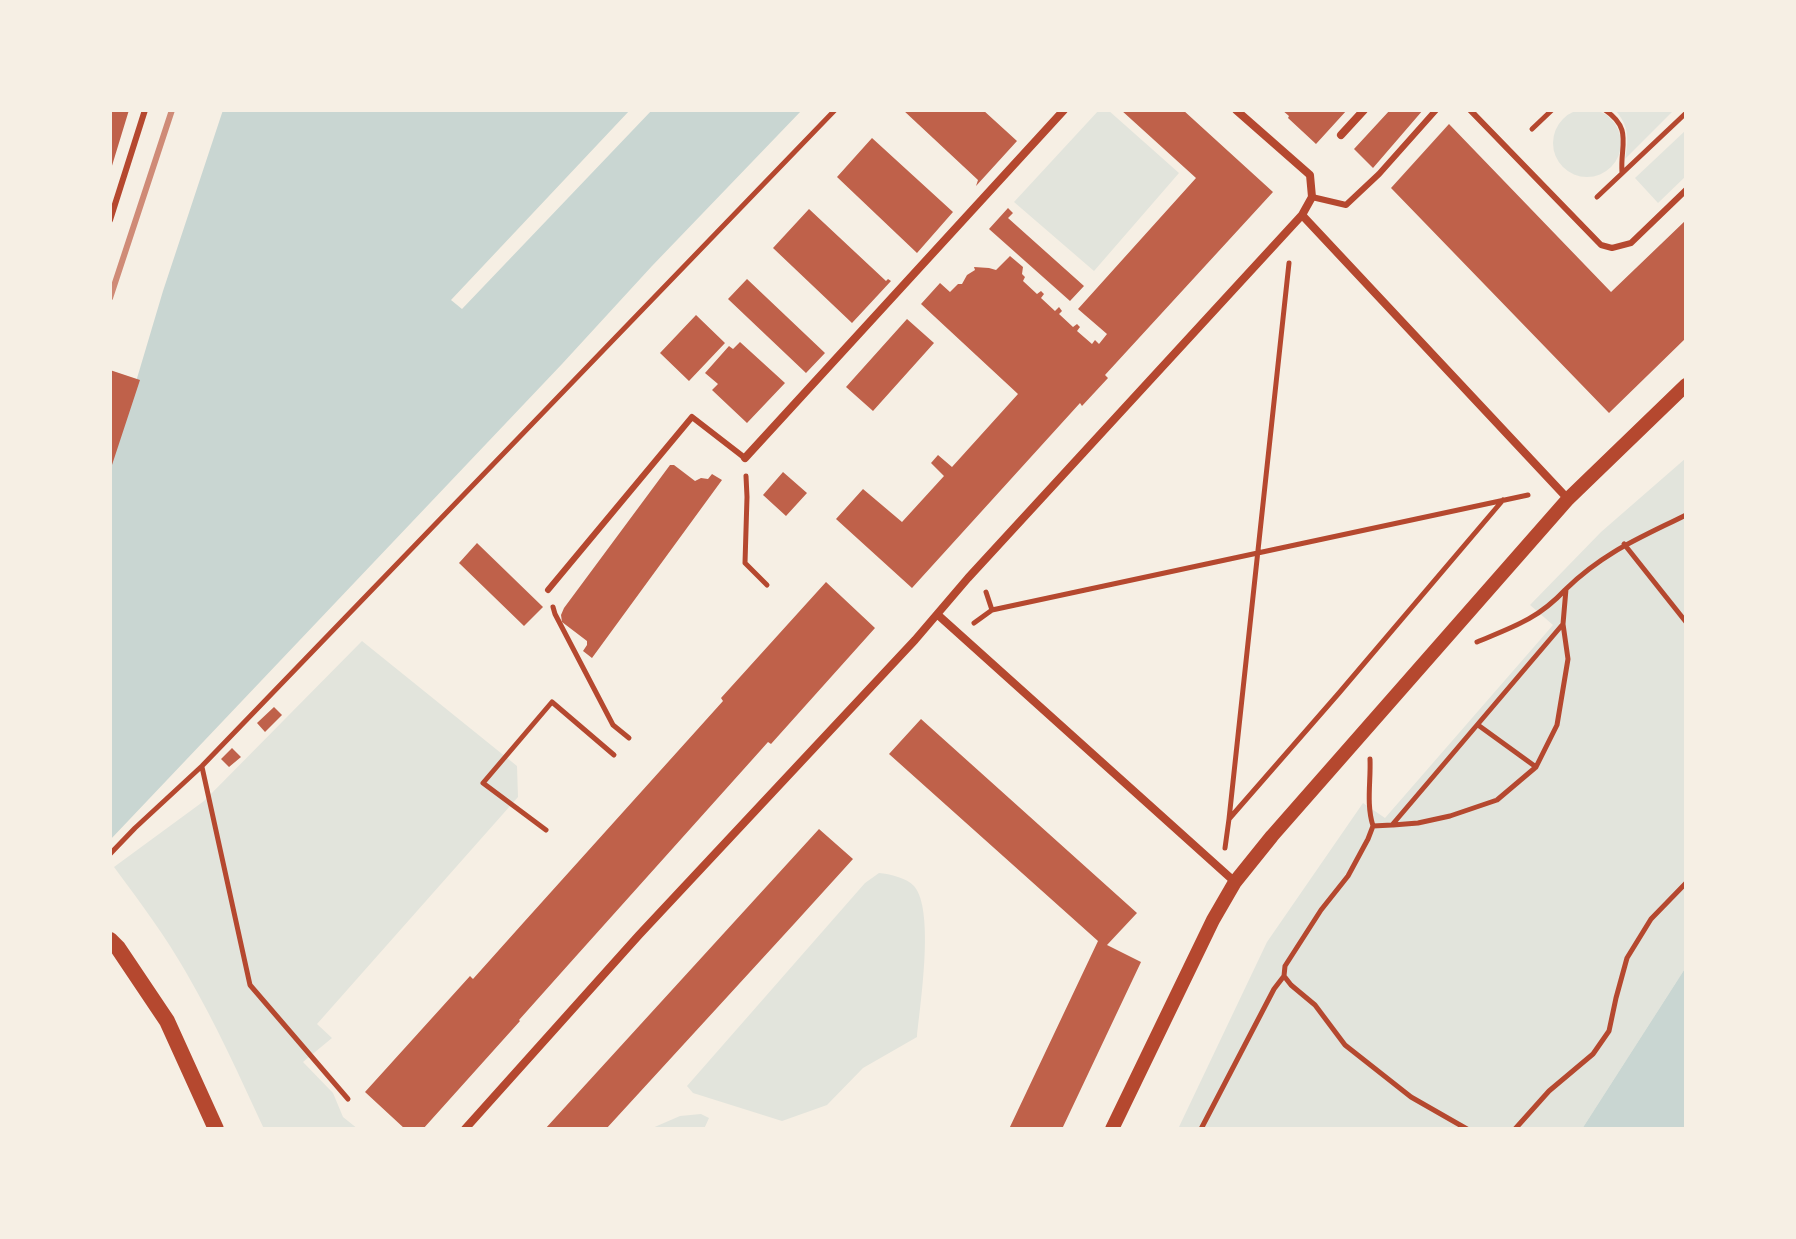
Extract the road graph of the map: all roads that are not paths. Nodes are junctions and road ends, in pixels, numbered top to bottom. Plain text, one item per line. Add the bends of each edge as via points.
1 (145, 110) edge
2 (1064, 110) edge
3 (1236, 110) edge
4 (1364, 110) edge
5 (1436, 110) edge
6 (1473, 111) edge
7 (1341, 135) dead end
8 (1686, 190) edge
9 (1312, 197) junction
10 (1302, 215) junction
11 (110, 220) edge
12 (1686, 385) edge
13 (745, 458) joint
14 (1568, 499) junction
15 (548, 590) road end
16 (938, 615) junction
17 (1235, 882) junction
18 (114, 944) edge
19 (216, 1129) edge
20 (465, 1129) edge
21 (1112, 1129) edge

1 - 11 lane
2 - 13 street
3 - 9 street via 1310,175
4 - 7 street
5 - 9 lane via 1346,205
6 - 8 lane via 1601,245 1631,243
9 - 10 street
10 - 14 street
10 - 16 street
12 - 14 street
13 - 15 lane via 692,417
14 - 17 street
16 - 17 street
16 - 20 street
17 - 21 street
18 - 19 main road via 167,1021

